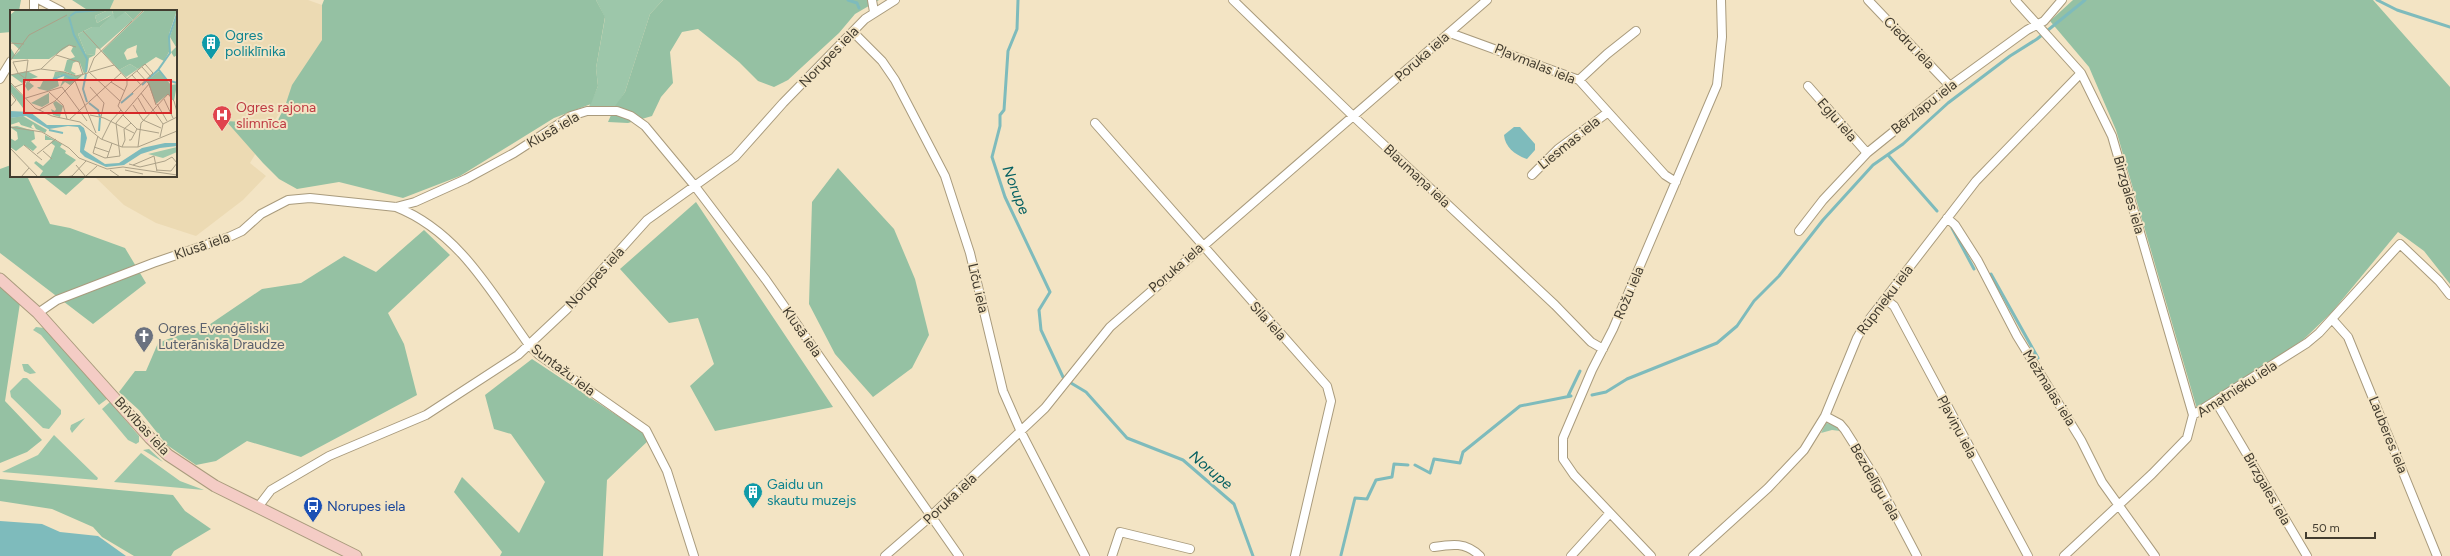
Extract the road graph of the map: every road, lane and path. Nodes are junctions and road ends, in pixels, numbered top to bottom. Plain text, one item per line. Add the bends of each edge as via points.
1 (34, 0) edge
2 (40, 0) edge
3 (872, 0) edge
4 (895, 0) edge
5 (1234, 0) edge
6 (1487, 0) edge
7 (1721, 0) edge
8 (1868, 0) edge
9 (2015, 0) edge
10 (2062, 0) edge
11 (34, 10) edge
12 (59, 10) edge
13 (874, 12) junction
14 (2039, 25) junction
15 (1636, 31) dead end
16 (853, 32) junction
17 (1450, 33) junction
18 (10, 63) edge
19 (2081, 73) junction
20 (0, 79) edge
21 (1579, 80) junction
22 (1808, 86) dead end
23 (1950, 86) junction
24 (1607, 113) junction
25 (1352, 116) junction
26 (1095, 123) dead end
27 (1867, 154) junction
28 (1532, 175) dead end
29 (1676, 182) junction
30 (694, 185) junction
31 (396, 207) junction
32 (1947, 218) junction
33 (1799, 230) dead end
34 (1201, 246) junction
35 (0, 279) edge
36 (2450, 295) edge
37 (1885, 299) junction
38 (38, 313) junction
39 (2332, 319) junction
40 (529, 344) junction
41 (1602, 350) junction
42 (2216, 402) junction
43 (2193, 415) junction
44 (1825, 416) junction
45 (1020, 432) junction
46 (2117, 506) junction
47 (258, 507) junction
48 (1610, 513) junction
49 (931, 516) junction
50 (1434, 547) dead end
51 (1190, 549) dead end
52 (356, 556) edge
53 (694, 556) edge
54 (886, 556) edge
55 (959, 556) edge
56 (1085, 556) edge
57 (1112, 556) edge
58 (1295, 556) edge
59 (1480, 556) edge
60 (1571, 556) edge
61 (1651, 556) edge
62 (1693, 556) edge
63 (1917, 556) edge
64 (2028, 556) edge
65 (2064, 556) edge
66 (2155, 556) edge
67 (2307, 556) edge
68 (2437, 556) edge

1 - 11 street
2 - 12 street
3 - 13 street
4 - 13 street, Norupes iela
5 - 25 street, Blaumaņa iela
6 - 17 street, Poruka iela
7 - 29 street, Rožu iela via 1722,37 1716,85
8 - 23 street, Ciedru iela
9 - 14 street, Birzgales iela
10 - 14 street, Bērzlapu iela
13 - 16 street, Norupes iela
14 - 19 street, Birzgales iela
14 - 23 street, Bērzlapu iela via 2027,30
15 - 21 street
16 - 30 street, Norupes iela via 783,103 735,157
16 - 45 street, Līču iela via 882,61 895,80 945,176 970,253 1003,391
17 - 21 street, Pļavmalas iela
17 - 25 street, Poruka iela
18 - 20 street
19 - 32 street, Rūpnieku iela via 1976,181
19 - 43 street, Birzgales iela via 2112,136
21 - 24 street, Pļavmalas iela
22 - 27 street, Egļu iela
23 - 27 street, Bērzlapu iela
24 - 28 street, Liesmas iela via 1558,149
24 - 29 street, Pļavmalas iela via 1666,175
25 - 34 street, Poruka iela
25 - 41 street, Blaumaņa iela
26 - 34 street, Sila iela
27 - 33 street, Bērzlapu iela via 1823,200
29 - 41 street, Rožu iela via 1614,329
30 - 31 street, Klusā iela via 645,126 631,116 617,111 587,111 571,116 514,153 466,179 415,202
30 - 40 street, Norupes iela via 648,220 567,309
30 - 49 street, Klusā iela via 766,280
31 - 38 street, Klusā iela via 310,198 288,200 261,214 242,231 229,238 153,263 57,300
31 - 40 street, Suntažu iela via 425,221 452,242
32 - 37 street, Rūpnieku iela
32 - 46 street, Mežmalas iela via 1955,225 1978,261 2017,336 2081,440
34 - 45 street, Poruka iela via 1110,327 1045,408
34 - 58 street, Sila iela via 1327,386 1331,401
35 - 38 main road, Brīvības iela
36 - 39 street, Amatnieku iela via 2400,244
37 - 44 street, Rūpnieku iela via 1857,338
37 - 64 street, Pļaviņu iela via 1894,306
38 - 47 main road, Brīvības iela via 168,455 215,486
39 - 42 street, Amatnieku iela via 2307,343
39 - 68 street, Lauberes iela via 2348,337
40 - 47 street, Norupes iela via 499,368 426,415 329,456 271,490
40 - 53 street, Suntažu iela via 548,362 646,430 667,471
41 - 48 street, Rožu iela via 1566,430 1563,448 1564,459 1574,476
42 - 43 street, Amatnieku iela
42 - 67 street, Birzgales iela
43 - 46 street, Amatnieku iela via 2187,438
44 - 62 street, Rūpnieku iela via 1812,440 1789,467
44 - 63 street, Bezdelīgu iela via 1840,424 1845,430 1878,482
45 - 49 street, Poruka iela
45 - 56 street, Līču iela
46 - 65 street, Amatnieku iela
46 - 66 street, Mežmalas iela
47 - 52 main road, Brīvības iela
48 - 60 street
48 - 61 street, Rožu iela
49 - 54 street, Poruka iela
49 - 55 street, Klusā iela
50 - 59 street via 1465,545
51 - 57 street via 1120,532

